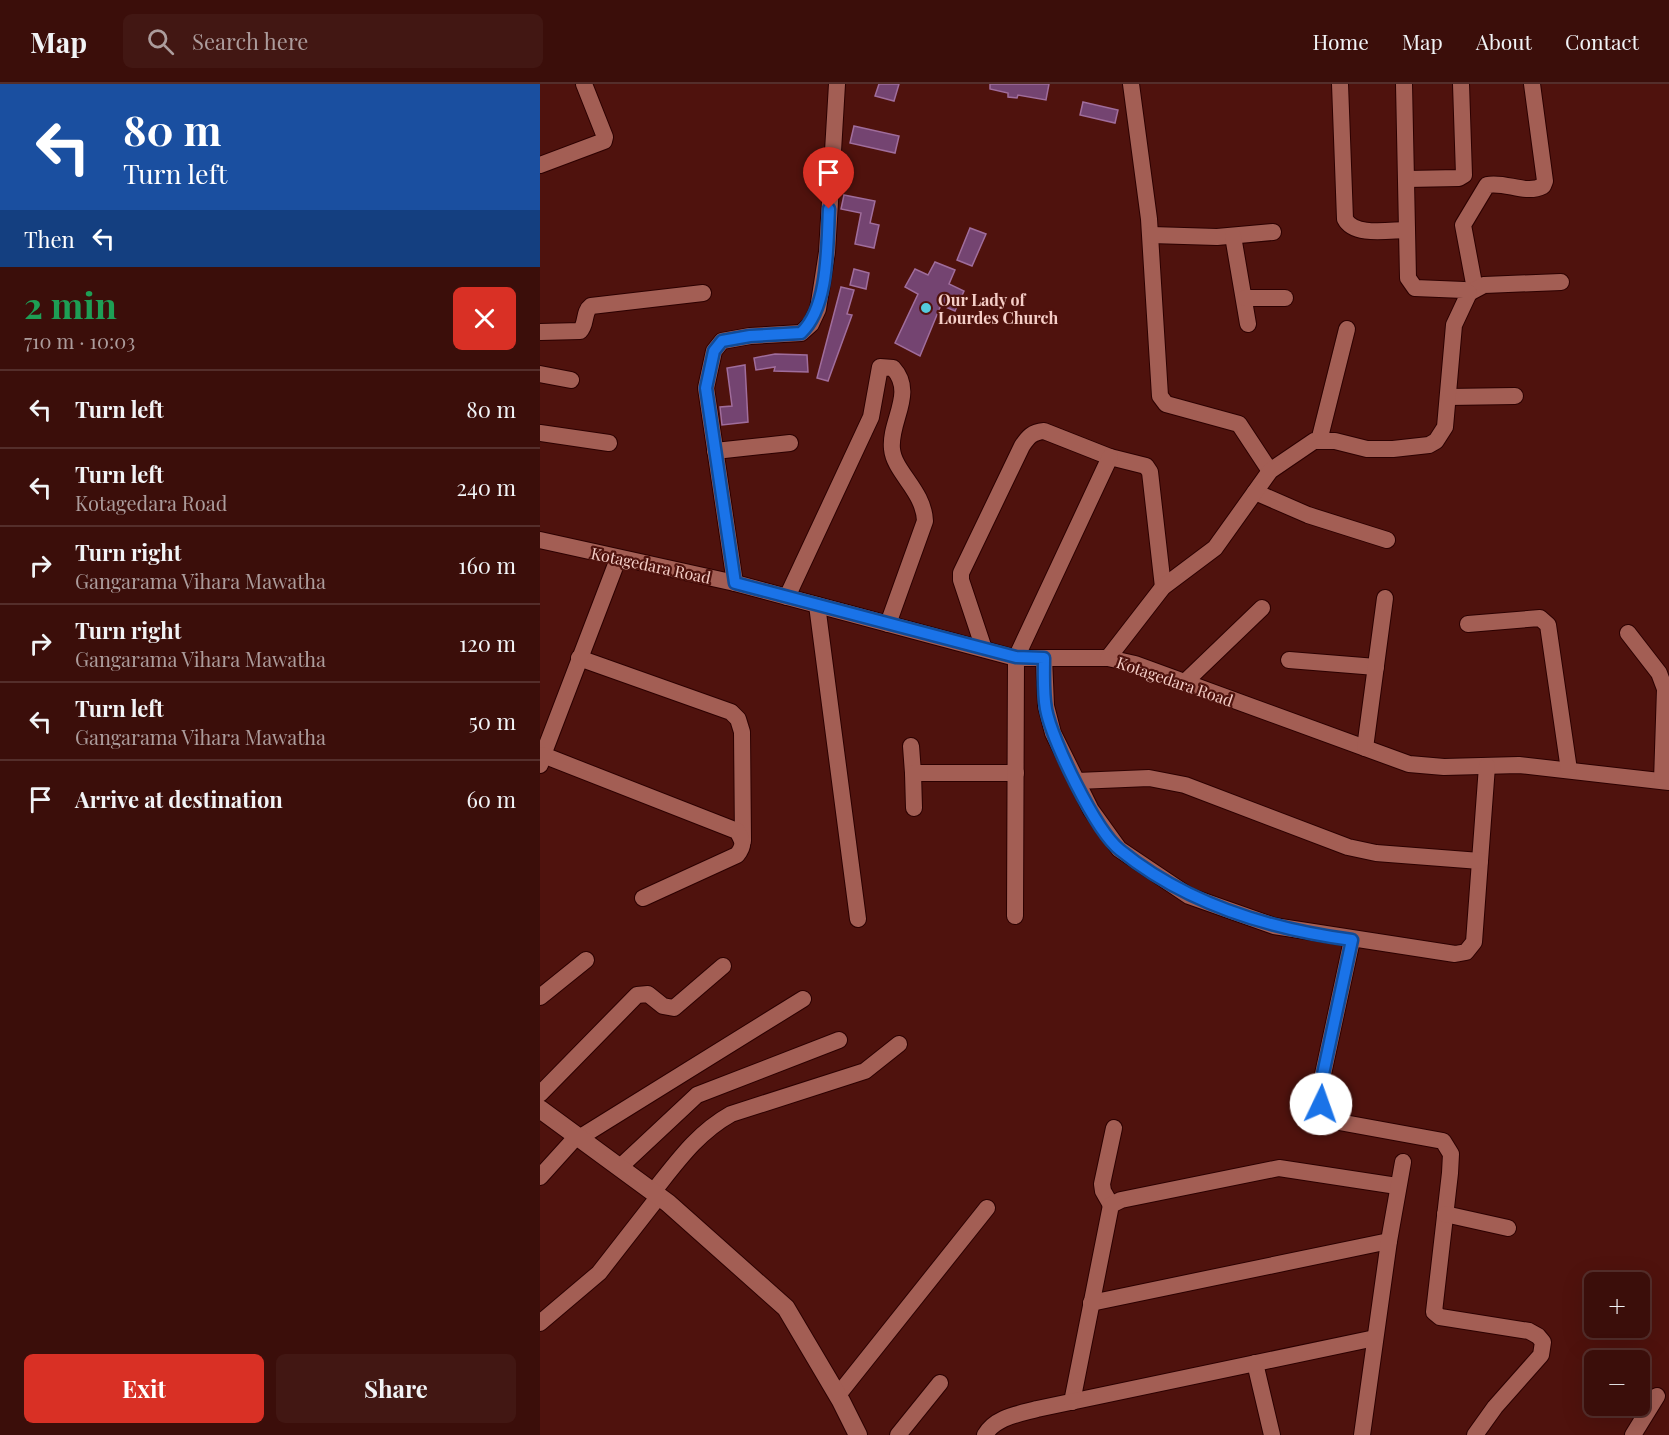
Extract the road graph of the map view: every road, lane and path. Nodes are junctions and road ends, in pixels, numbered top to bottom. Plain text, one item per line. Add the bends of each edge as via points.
1 (584, 84) edge
2 (837, 84) edge
3 (1131, 84) edge
4 (1340, 84) edge
5 (1404, 84) edge
6 (1461, 84) edge
7 (1532, 84) edge
8 (540, 165) edge
9 (1407, 180) junction
10 (1407, 230) junction
11 (1273, 232) dead end
12 (1151, 235) junction
13 (1233, 236) junction
14 (1561, 282) dead end
15 (1472, 291) junction
16 (703, 293) dead end
17 (1245, 298) junction
18 (1285, 298) dead end
19 (1248, 324) dead end
20 (1347, 329) dead end
21 (540, 332) edge
22 (540, 374) edge
23 (571, 380) dead end
24 (1515, 396) dead end
25 (1448, 397) junction
26 (540, 433) edge
27 (1319, 441) junction
28 (609, 443) dead end
29 (790, 443) dead end
30 (715, 452) junction
31 (1110, 457) junction
32 (1270, 471) junction
33 (1255, 492) junction
34 (540, 540) edge
35 (1387, 540) dead end
36 (618, 559) junction
37 (735, 583) junction
38 (1163, 587) junction
39 (787, 597) junction
40 (1385, 598) dead end
41 (817, 605) junction
42 (1262, 608) dead end
43 (888, 624) junction
44 (1468, 624) dead end
45 (1628, 633) dead end
46 (984, 649) junction
47 (1016, 657) junction
48 (579, 658) junction
49 (1044, 658) junction
50 (1108, 658) junction
51 (1289, 660) dead end
52 (1376, 668) junction
53 (1664, 674) edge
54 (1185, 682) junction
55 (911, 746) dead end
56 (1365, 748) junction
57 (541, 758) edge
58 (1487, 766) junction
59 (1569, 770) junction
60 (913, 773) junction
61 (1016, 773) junction
62 (1077, 781) junction
63 (1666, 781) edge
64 (914, 808) dead end
65 (743, 841) junction
66 (1480, 861) junction
67 (643, 898) dead end
68 (1015, 916) dead end
69 (858, 920) dead end
70 (1352, 940) junction
71 (586, 960) dead end
72 (723, 966) dead end
73 (540, 997) edge
74 (803, 999) dead end
75 (839, 1040) dead end
76 (899, 1044) dead end
77 (540, 1094) edge
78 (540, 1109) edge
79 (1114, 1128) dead end
80 (578, 1137) junction
81 (1403, 1162) dead end
82 (620, 1167) junction
83 (540, 1177) edge
84 (1397, 1186) junction
85 (656, 1194) junction
86 (1111, 1205) junction
87 (987, 1208) dead end
88 (1445, 1214) junction
89 (1508, 1228) dead end
90 (1389, 1240) junction
91 (1091, 1303) junction
92 (540, 1323) edge
93 (1375, 1338) junction
94 (1255, 1363) junction
95 (940, 1383) dead end
96 (837, 1395) junction
97 (1657, 1396) dead end
98 (1072, 1402) junction
99 (858, 1435) edge
100 (898, 1435) edge
101 (985, 1435) edge
102 (1272, 1435) edge
103 (1362, 1435) edge
104 (1475, 1435) edge
105 (1633, 1435) edge

1 - 8 street via 605,137 603,141
2 - 30 street via 827,252 818,309 801,333 722,341 714,351 706,388
3 - 12 street
4 - 10 street via 1348,226 1356,230
5 - 9 street
6 - 9 street via 1464,175
7 - 15 street via 1546,172 1543,186 1528,189 1487,185 1462,225
9 - 10 street
10 - 15 street via 1407,278 1412,286
11 - 13 street
12 - 13 street
12 - 32 street via 1163,402 1239,424
13 - 17 street
14 - 15 street via 1484,285
15 - 25 street via 1454,325
16 - 21 street via 591,306 580,331
17 - 18 street
17 - 19 street
20 - 27 street
22 - 23 street
24 - 25 street
25 - 27 street via 1445,427 1429,445 1367,449
26 - 28 street
27 - 32 street
29 - 30 street
30 - 37 street
31 - 38 street via 1139,462 1150,472
31 - 46 street via 1044,431 1028,436 962,573
31 - 47 street
32 - 33 street
33 - 35 street via 1308,515
33 - 38 street via 1215,549
34 - 36 street, Kotagedara Road
36 - 37 street, Kotagedara Road
36 - 48 street
37 - 39 street, Kotagedara Road
38 - 50 street
39 - 41 street, Kotagedara Road
39 - 43 street via 871,417 880,367 893,368 904,386 892,452 925,509 925,520
40 - 52 street
41 - 43 street, Kotagedara Road
41 - 69 street
42 - 54 street
43 - 46 street, Kotagedara Road
44 - 59 street via 1540,618 1548,626
45 - 53 street
46 - 47 street, Kotagedara Road
47 - 49 street, Kotagedara Road
47 - 61 street
48 - 57 street
48 - 65 street via 731,712 738,719 742,732
49 - 50 street, Kotagedara Road
49 - 62 street via 1049,720
50 - 54 street, Kotagedara Road
51 - 52 street
52 - 56 street
53 - 63 street
54 - 56 street, Kotagedara Road
55 - 60 street
56 - 58 street, Kotagedara Road via 1409,764
57 - 65 street via 737,831
58 - 59 street, Kotagedara Road
58 - 66 street
59 - 63 street, Kotagedara Road
60 - 61 street
60 - 64 street
61 - 68 street
62 - 66 street via 1137,777 1185,784 1348,847 1376,853
62 - 70 street via 1107,836 1119,849 1189,896 1274,926
65 - 67 street via 737,855
66 - 70 street via 1474,942 1466,952 1455,954
70 - 88 street via 1320,1088 1321,1104 1339,1122 1443,1141 1451,1154
71 - 73 street
72 - 77 street via 674,1008 663,1006 648,994 636,995
74 - 80 street
75 - 82 street via 697,1095
76 - 85 street via 865,1071 731,1114 715,1123 692,1142
78 - 80 street
79 - 86 street via 1102,1184
80 - 82 street
80 - 83 street
81 - 84 street
82 - 85 street
84 - 86 street via 1279,1168
84 - 90 street
85 - 92 street via 599,1273
85 - 96 street via 786,1308
86 - 91 street
87 - 96 street
88 - 89 street
88 - 104 street via 1434,1312 1440,1317 1529,1331 1543,1342 1541,1355
90 - 91 street
90 - 93 street
91 - 98 street
93 - 94 street
93 - 103 street
94 - 98 street
94 - 102 street
95 - 100 street
96 - 99 street
97 - 105 street
98 - 101 street via 1009,1417 989,1427

